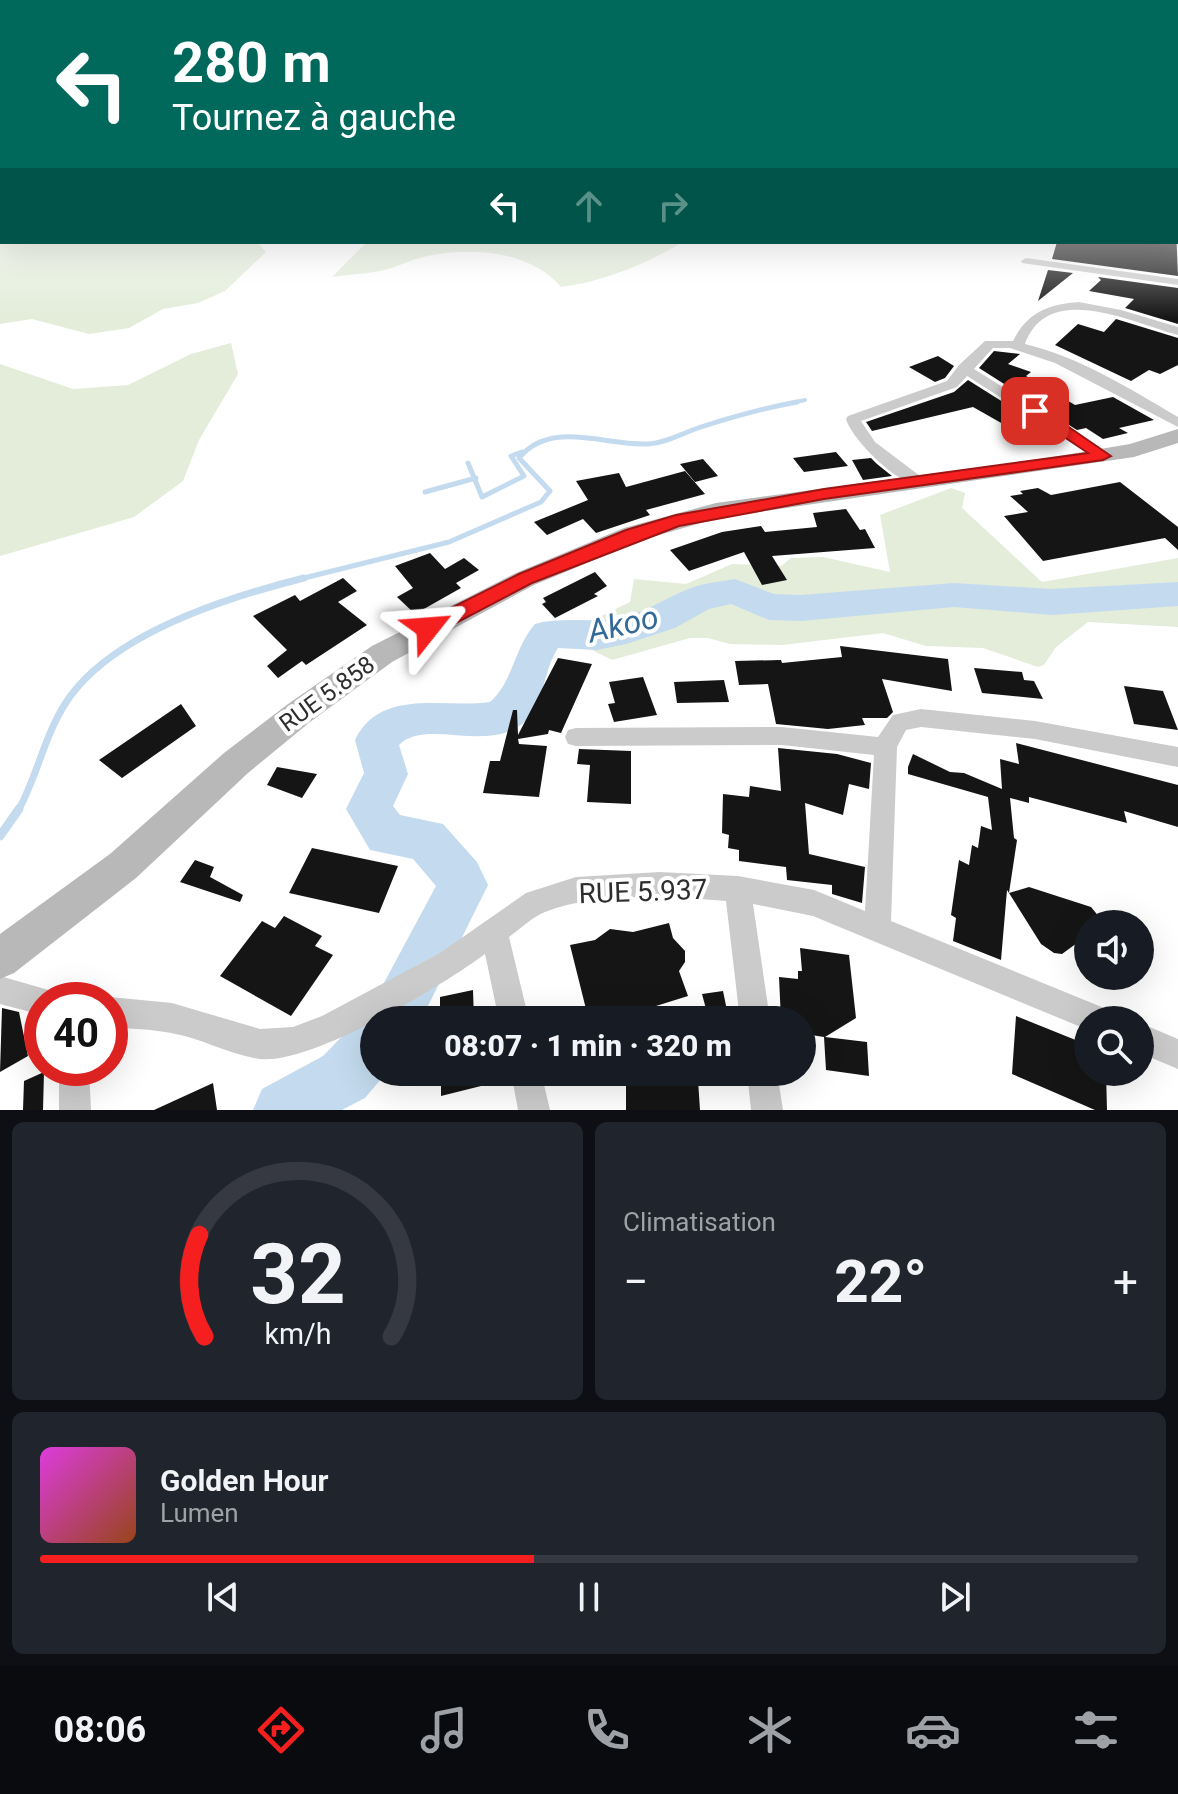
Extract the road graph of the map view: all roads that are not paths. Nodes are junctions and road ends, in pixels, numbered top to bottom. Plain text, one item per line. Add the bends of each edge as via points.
1 (1026, 261) dead end
2 (1178, 282) edge
3 (1178, 331) edge
4 (1018, 348) junction
5 (964, 368) junction
6 (1178, 423) edge
7 (1178, 436) edge
8 (1103, 456) junction
9 (918, 482) junction
10 (576, 737) dead end
11 (886, 747) junction
12 (1178, 757) edge
13 (738, 889) junction
14 (877, 929) junction
15 (494, 931) junction
16 (0, 959) edge
17 (0, 990) edge
18 (24, 996) edge
19 (511, 1006) edge
20 (753, 1006) edge
21 (1074, 1010) edge
22 (128, 1014) edge
23 (1154, 1044) edge
24 (1178, 1054) edge
25 (74, 1086) edge
26 (529, 1086) edge
27 (764, 1086) edge
28 (75, 1110) edge
29 (534, 1110) edge
30 (767, 1110) edge

1 - 2 street
3 - 4 street via 1066,304 1036,316
4 - 5 street via 990,344
4 - 6 street via 1084,370
5 - 8 street
5 - 9 street via 947,387 853,419 874,448
7 - 8 street, RUE 5.858
8 - 9 street, RUE 5.858
9 - 16 street, RUE 5.858 via 676,521 525,579 451,616 382,654 299,713 123,866
10 - 11 street via 782,736
11 - 12 street via 894,727 915,719 1041,731
11 - 14 street
13 - 14 street, RUE 5.937 via 814,903
13 - 15 street, RUE 5.937 via 660,884 576,890 535,902
13 - 20 street
14 - 21 street, RUE 5.937
15 - 19 street
15 - 22 street, RUE 5.937 via 450,963 330,1028 293,1042 260,1044 172,1018
17 - 18 street
23 - 24 street
25 - 28 street
26 - 29 street
27 - 30 street

